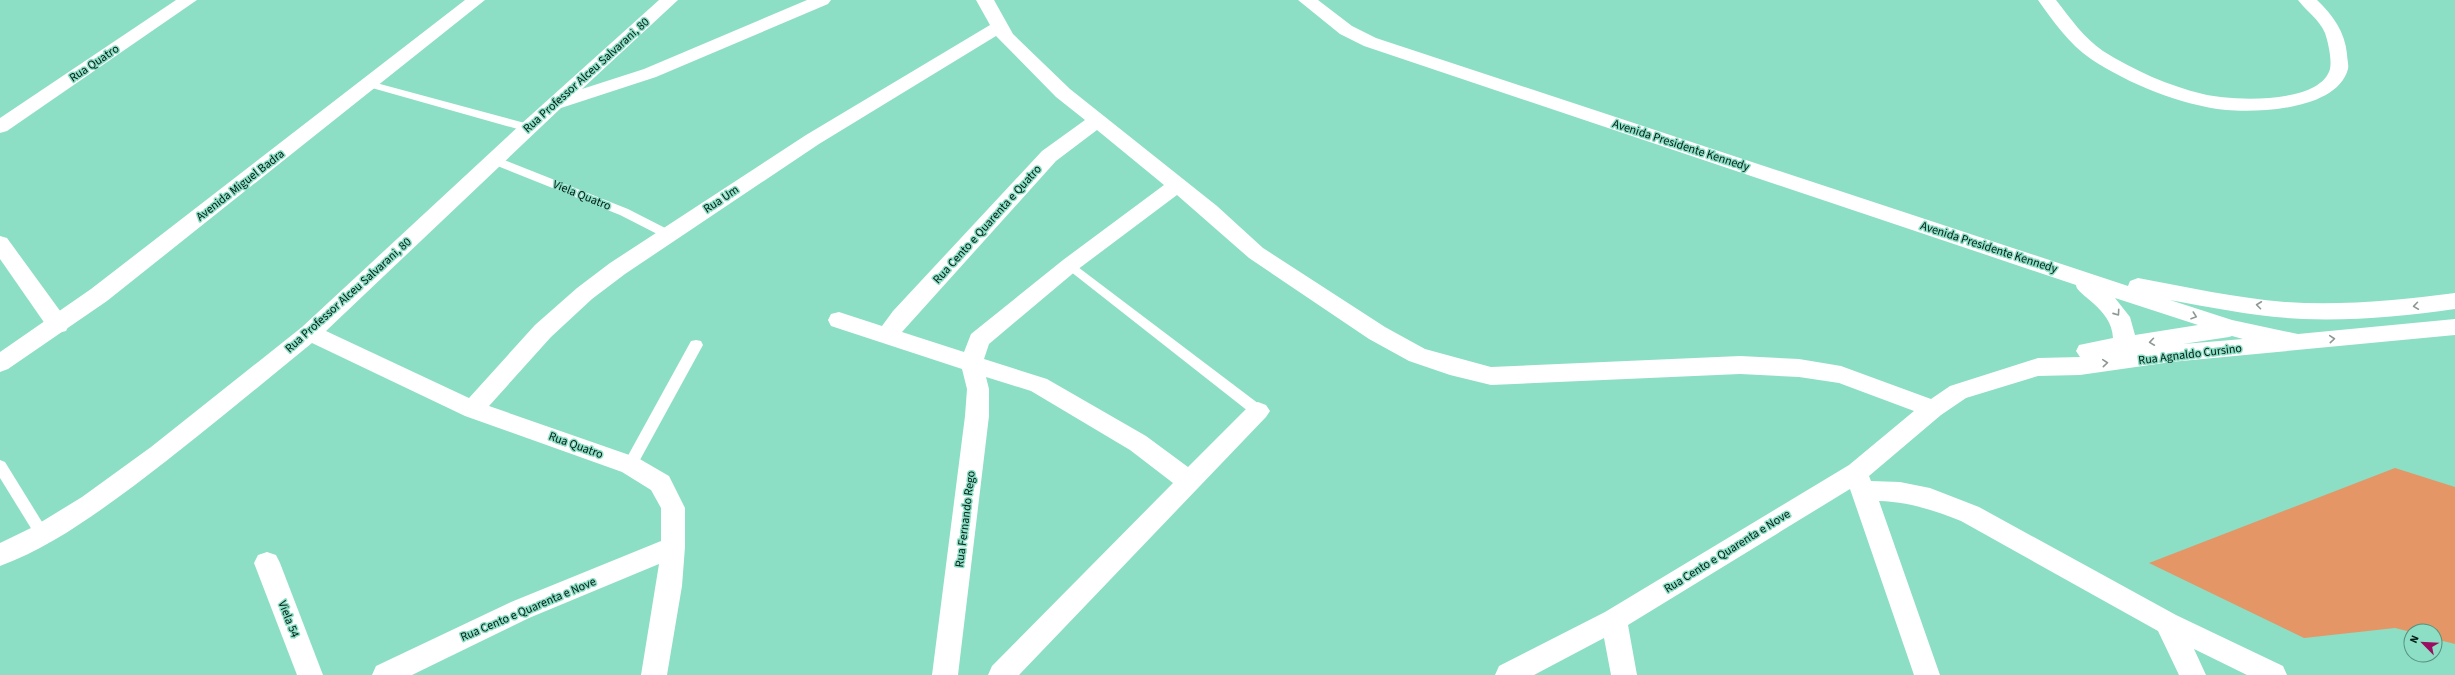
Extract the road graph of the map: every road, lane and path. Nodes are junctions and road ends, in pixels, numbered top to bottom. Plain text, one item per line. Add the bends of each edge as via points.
1 (188, 0) edge
2 (476, 0) edge
3 (669, 0) edge
4 (822, 0) edge
5 (985, 0) edge
6 (1308, 0) edge
7 (2046, 0) edge
8 (2307, 0) edge
9 (1000, 27) junction
10 (369, 84) junction
11 (554, 105) junction
12 (1096, 121) junction
13 (0, 127) edge
14 (528, 128) junction
15 (494, 160) junction
16 (1177, 185) junction
17 (669, 234) junction
18 (0, 243) edge
19 (1070, 265) junction
20 (2064, 272) junction
21 (2222, 301) junction
22 (2455, 301) edge
23 (2328, 311) junction
24 (839, 320) dead end
25 (58, 325) junction
26 (2455, 327) edge
27 (2231, 328) junction
28 (310, 333) junction
29 (887, 336) junction
30 (2299, 342) junction
31 (696, 346) dead end
32 (2125, 346) junction
33 (2171, 354) junction
34 (0, 363) edge
35 (972, 363) junction
36 (2038, 367) junction
37 (1933, 408) junction
38 (472, 410) junction
39 (1258, 411) joint
40 (630, 465) junction
41 (0, 466) edge
42 (1190, 482) junction
43 (1860, 482) junction
44 (42, 534) junction
45 (673, 547) junction
46 (0, 555) edge
47 (267, 563) dead end
48 (1614, 620) junction
49 (2167, 622) junction
50 (310, 675) edge
51 (385, 675) edge
52 (654, 675) edge
53 (945, 675) edge
54 (1001, 675) edge
55 (1508, 675) edge
56 (1624, 675) edge
57 (1927, 675) edge
58 (2193, 675) edge
59 (2274, 675) edge

1 - 13 street, Rua Quatro
2 - 10 street, Avenida Miguel Badra
3 - 11 street, Rua Professor Alceu Salvarani, 80
4 - 11 street via 650,73
5 - 9 street
6 - 20 street, Avenida Presidente Kennedy via 1346,30 1370,42
7 - 8 street via 2086,47 2124,70 2173,91 2212,102 2254,106 2303,98 2327,85 2338,70 2338,40 2323,16
9 - 12 street via 1006,37 1063,93
9 - 17 street, Rua Um via 910,78
10 - 14 lane
10 - 25 street, Avenida Miguel Badra
11 - 14 street, Rua Professor Alceu Salvarani, 80
12 - 16 street
12 - 29 street, Rua Cento e Quarenta e Quatro via 1049,156 901,317
14 - 15 street, Rua Professor Alceu Salvarani, 80
15 - 17 lane, Viela Quatro via 624,212
15 - 28 street, Rua Professor Alceu Salvarani, 80
16 - 19 street
16 - 37 street via 1256,253 1377,333 1417,355 1450,366 1491,376 1740,365 1799,368 1841,375
17 - 38 street, Rua Um via 570,306 529,344
18 - 25 street
19 - 35 street via 979,340
19 - 39 lane
20 - 21 street, Avenida Presidente Kennedy
20 -> 27 street, Avenida Presidente Kennedy
20 -> 32 street via 2098,295 2117,313 2124,326
23 -> 21 street, Avenida Presidente Kennedy via 2302,311
21 - 27 street via 2232,318
22 -> 23 street via 2383,310
23 - 27 street
24 - 29 street
25 - 34 street, Avenida Miguel Badra
30 -> 26 street, Rua Agnaldo Cursino
27 - 30 street, Avenida Presidente Kennedy
27 -> 32 street
27 - 33 street
28 - 38 street, Rua Quatro
28 - 44 street, Rua Professor Alceu Salvarani, 80 via 159,454 91,504
29 - 35 street
30 - 33 street, Rua Agnaldo Cursino
31 - 40 lane
32 - 36 street via 2082,352
36 -> 33 street, Rua Agnaldo Cursino via 2080,366
35 - 42 street via 1038,384 1138,443
35 - 53 street, Rua Fernando Rego via 978,389 977,416
36 - 37 street, Rua Agnaldo Cursino via 1958,392
37 - 43 street, Rua Cento e Quarenta e Nove
38 - 40 street, Rua Quatro
39 - 42 street
40 - 45 street, Rua Quatro via 660,483 670,502 673,508
41 - 44 lane
42 - 54 street
43 - 48 street, Rua Cento e Quarenta e Nove
43 - 49 street via 1930,498 1970,514
43 - 57 street
44 - 46 street, Rua Professor Alceu Salvarani, 80
45 - 51 street, Rua Cento e Quarenta e Nove via 520,610
45 - 52 street, Rua Quatro via 670,586
47 - 50 street, Viela 54
48 - 55 street, Rua Cento e Quarenta e Nove
48 - 56 street
49 - 58 street
49 - 59 street

